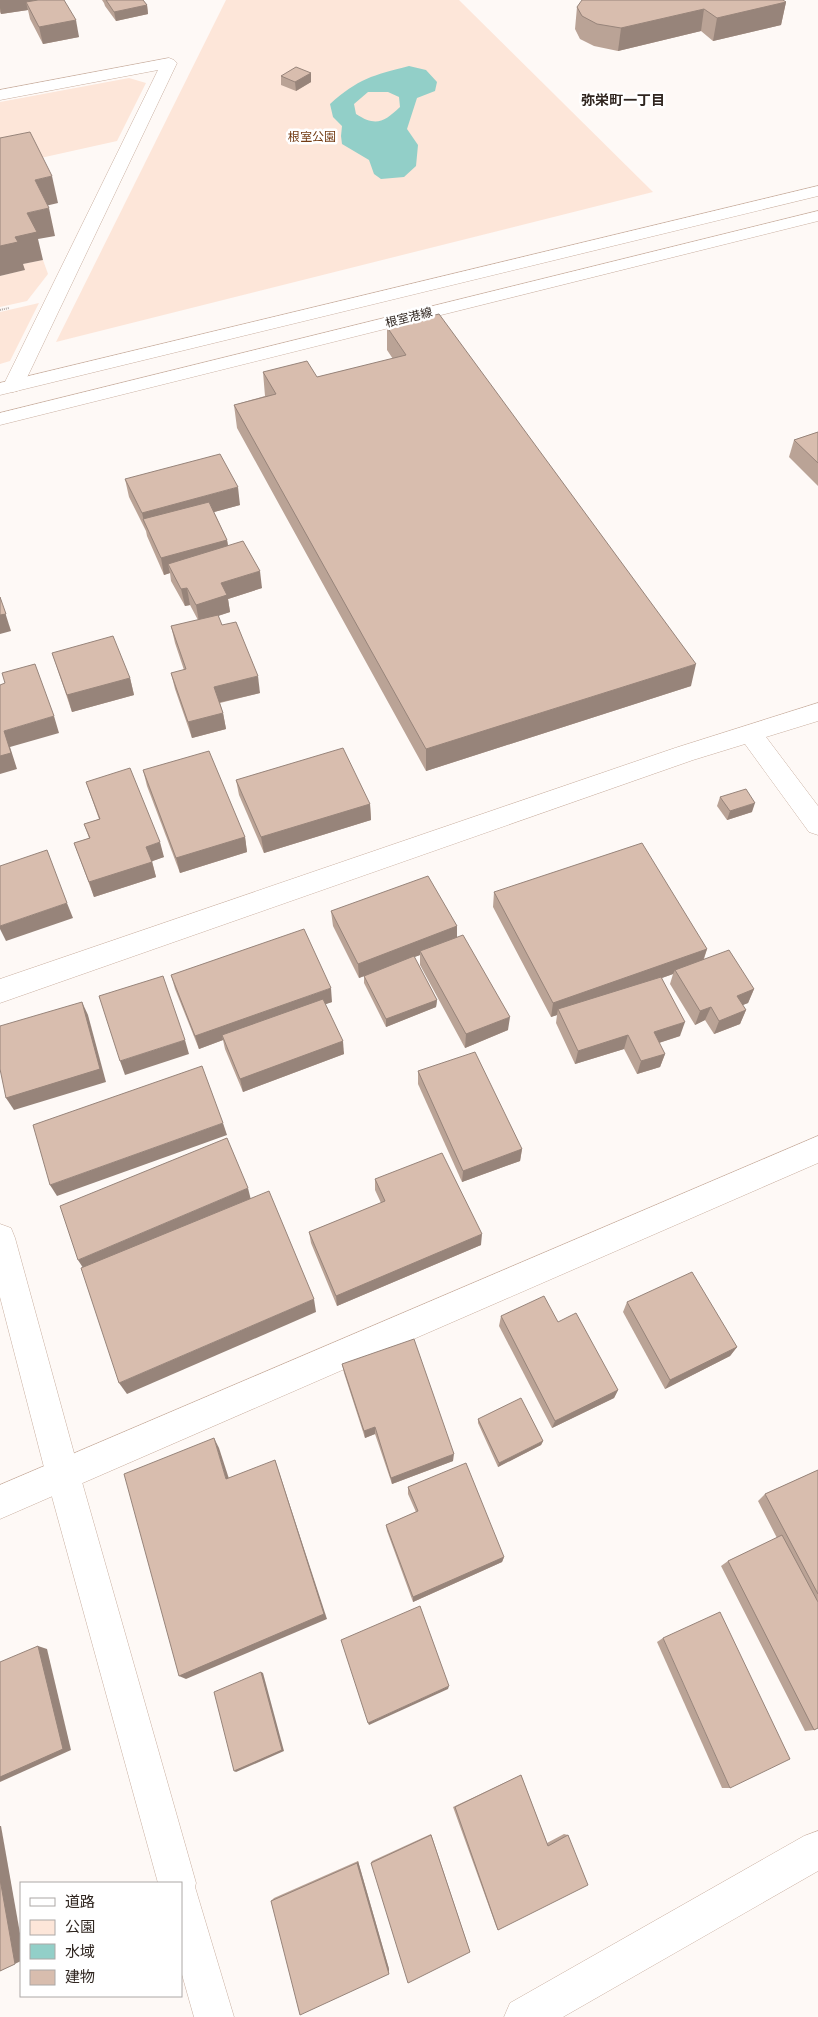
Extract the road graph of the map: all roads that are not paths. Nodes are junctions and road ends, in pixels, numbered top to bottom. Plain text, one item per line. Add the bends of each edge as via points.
1 (0, 95) edge
2 (818, 191) edge
3 (818, 216) edge
4 (6, 388) edge
5 (0, 420) edge
6 (818, 712) edge
7 (751, 735) junction
8 (818, 824) edge
9 (0, 991) edge
10 (818, 1149) edge
11 (0, 1238) edge
12 (63, 1475) junction
13 (0, 1502) edge
14 (818, 1850) edge
15 (177, 1882) edge
16 (182, 1904) edge
17 (214, 2017) edge
18 (524, 2017) edge

1 - 4 street via 170,63
2 - 4 street, 根室港線
3 - 5 street, 根室港線
6 - 7 street
7 - 8 street
7 - 9 street via 684,754
10 - 12 street
11 - 12 street
12 - 13 street
12 - 15 street
14 - 18 street
16 - 17 street

